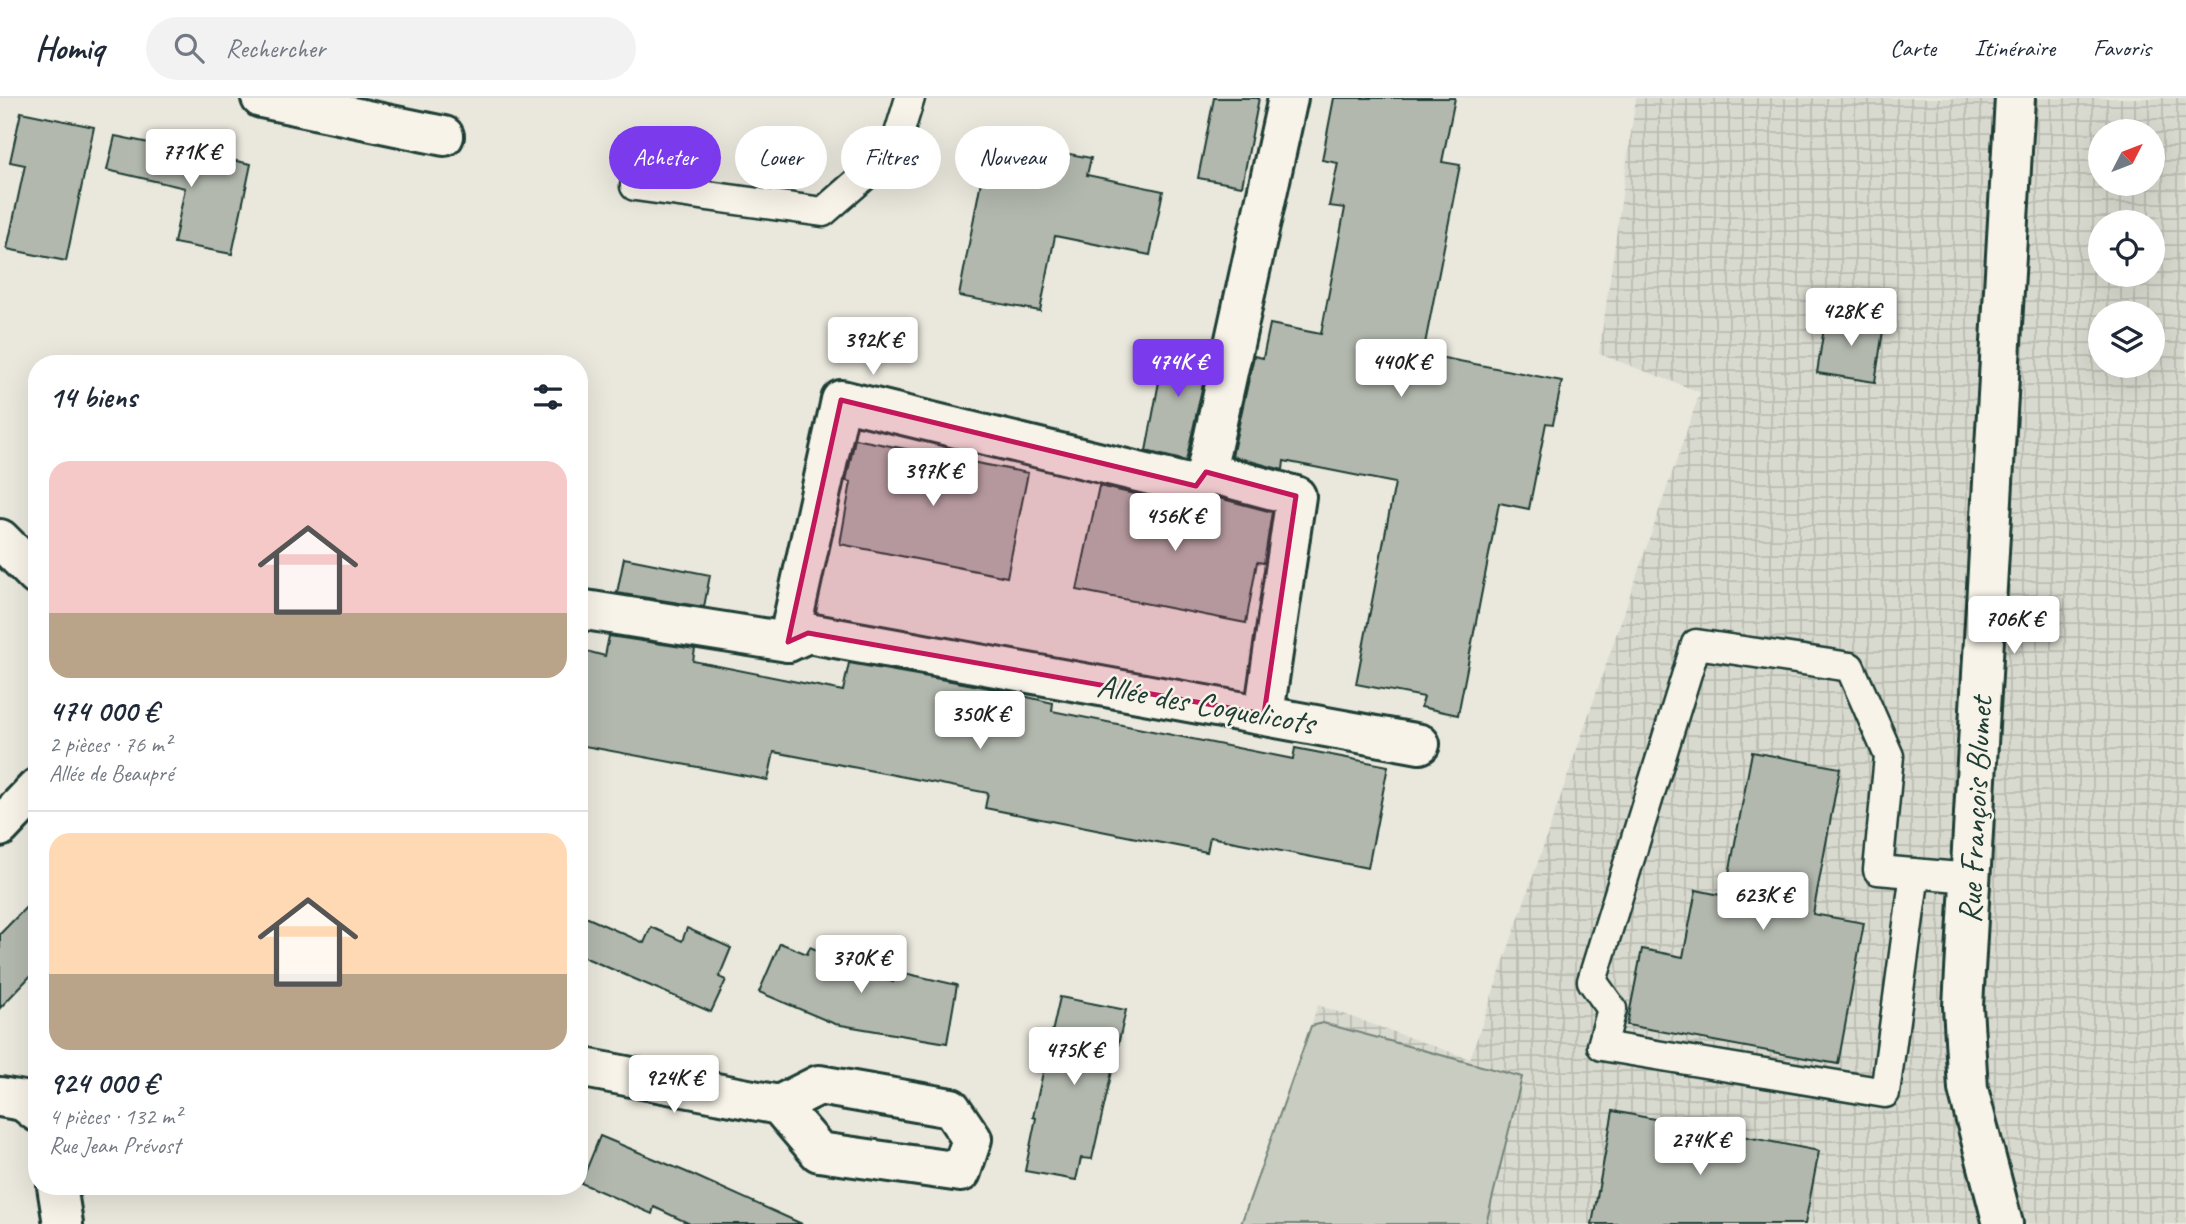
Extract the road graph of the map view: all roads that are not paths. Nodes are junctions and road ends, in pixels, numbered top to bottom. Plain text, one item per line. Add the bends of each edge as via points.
1 (261, 98) edge
2 (910, 98) edge
3 (1288, 98) edge
4 (2015, 98) edge
5 (444, 136) dead end
6 (657, 189) edge
7 (1206, 472) junction
8 (0, 539) edge
9 (28, 567) edge
10 (588, 610) edge
11 (788, 642) junction
12 (1264, 714) junction
13 (1420, 744) dead end
14 (28, 797) edge
15 (0, 827) edge
16 (1916, 873) junction
17 (1971, 877) junction
18 (588, 1069) edge
19 (779, 1105) dead end
20 (58, 1195) edge
21 (63, 1224) edge
22 (2003, 1224) edge

1 - 5 street
2 - 6 lane via 894,150 823,212
3 - 7 street
4 - 17 street, Rue François Blumet
7 - 11 street via 1196,486 841,400
7 - 12 street via 1296,496
8 - 9 street
10 - 11 street, Allée des Coquelicots
11 - 12 street, Allée des Coquelicots via 808,633
12 - 13 street, Allée des Coquelicots
14 - 15 street
16 - 16 lane via 1878,870 1889,756 1850,667 1696,644 1591,981 1612,1009 1602,1046 1885,1093
16 - 17 lane
17 - 22 street, Rue François Blumet via 1963,1006 1968,1089
18 - 19 street
20 - 21 street

